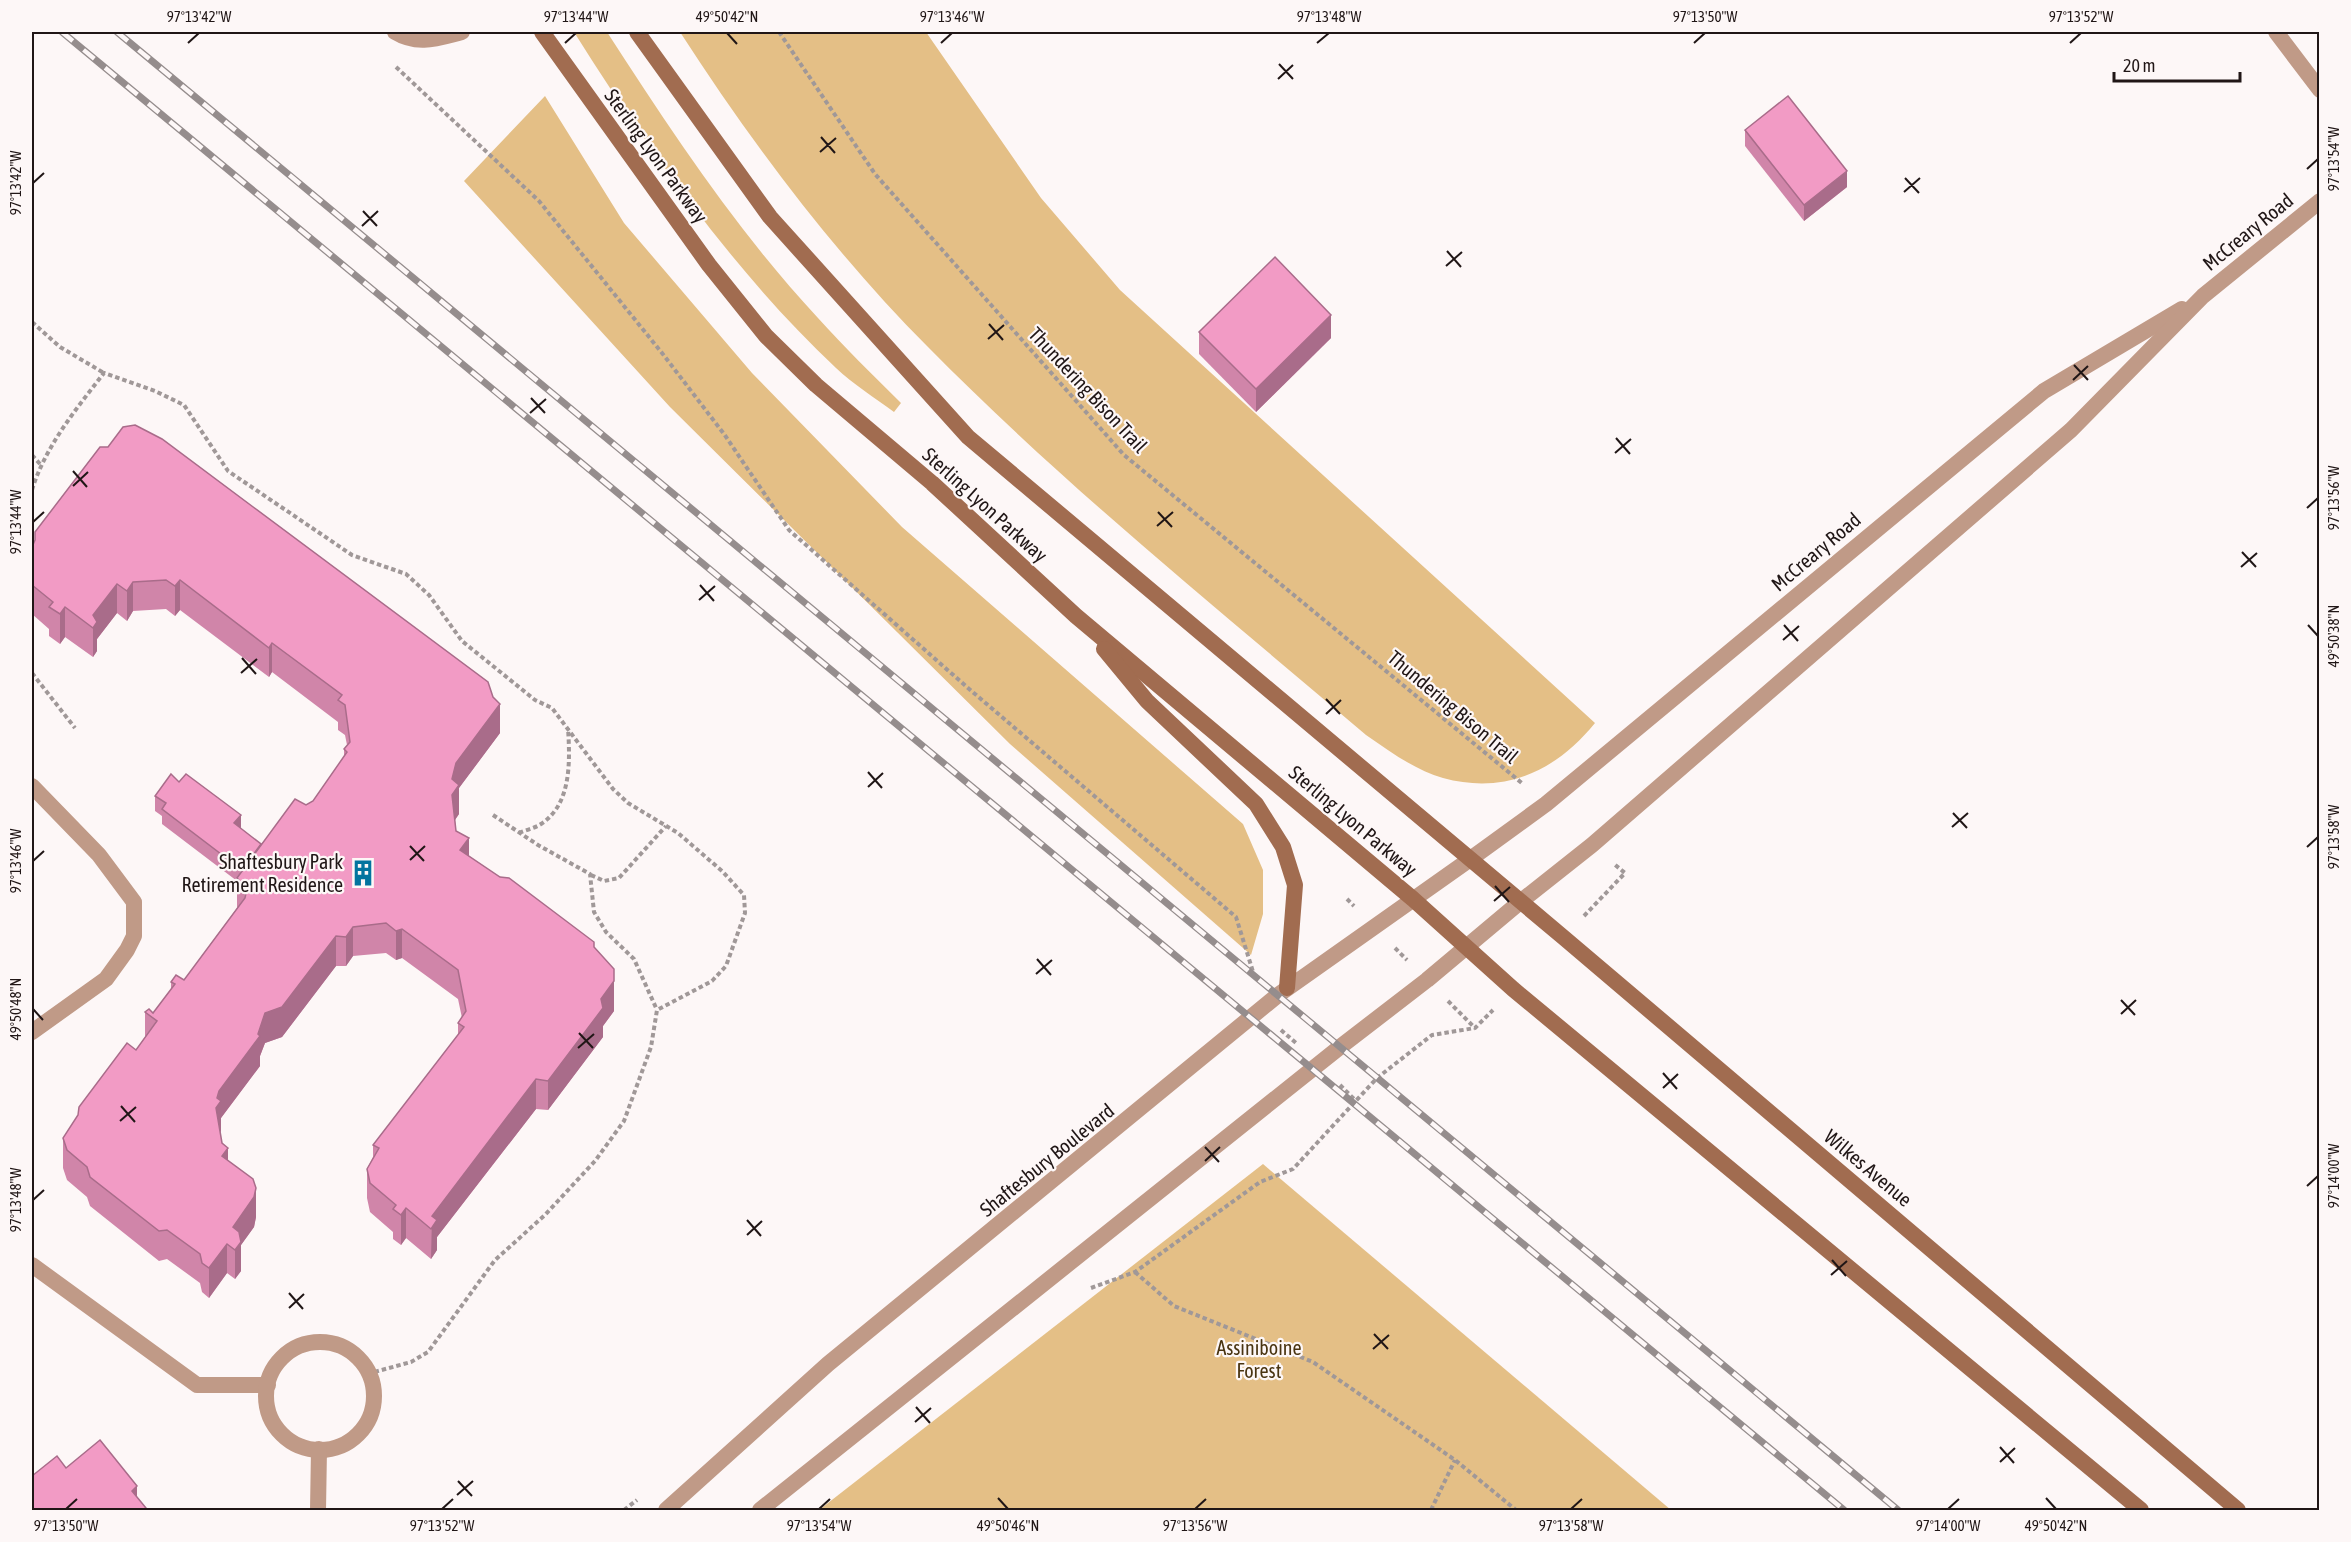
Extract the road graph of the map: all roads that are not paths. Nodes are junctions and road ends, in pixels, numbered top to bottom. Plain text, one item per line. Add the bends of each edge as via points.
1 (395, 32) edge
2 (462, 32) edge
3 (542, 32) edge
4 (637, 32) edge
5 (2276, 32) edge
6 (2319, 90) edge
7 (2319, 201) edge
8 (2203, 296) junction
9 (1076, 616) junction
10 (32, 786) edge
11 (1468, 860) junction
12 (1413, 899) junction
13 (1520, 902) junction
14 (1466, 947) junction
15 (1287, 988) junction
16 (32, 1032) edge
17 (32, 1265) edge
18 (268, 1385) junction
19 (319, 1449) junction
20 (318, 1510) edge
21 (666, 1510) edge
22 (760, 1510) edge
23 (2141, 1510) edge
24 (2238, 1510) edge

1 - 2 street via 425,41
3 - 9 main road, Sterling Lyon Parkway via 709,265 766,336 816,386 932,483
4 - 11 main road, Sterling Lyon Parkway via 770,217 968,437
5 - 6 street
7 - 8 street, McCreary Road
8 - 11 street, McCreary Road via 2044,391 1545,804
8 - 13 street, McCreary Road via 2072,430 1601,838
9 - 12 main road, Sterling Lyon Parkway
9 - 15 main road via 1147,701 1256,804 1283,847 1295,885
10 - 16 street via 99,855 134,902 134,936 106,979
11 - 12 street, Shaftesbury Boulevard
11 - 13 main road, Wilkes Avenue
12 - 14 main road, Sterling Lyon Parkway
12 - 15 street, Shaftesbury Boulevard
13 - 14 street
13 - 24 main road, Wilkes Avenue
14 - 22 street
14 - 23 main road
15 - 21 street, Shaftesbury Boulevard via 828,1364
17 - 18 street via 197,1385
18 - 19 street via 267,1407 276,1427 298,1446
18 - 19 street via 281,1358 295,1348 315,1342 348,1349 360,1360 375,1398 367,1424 347,1443
19 - 20 street

